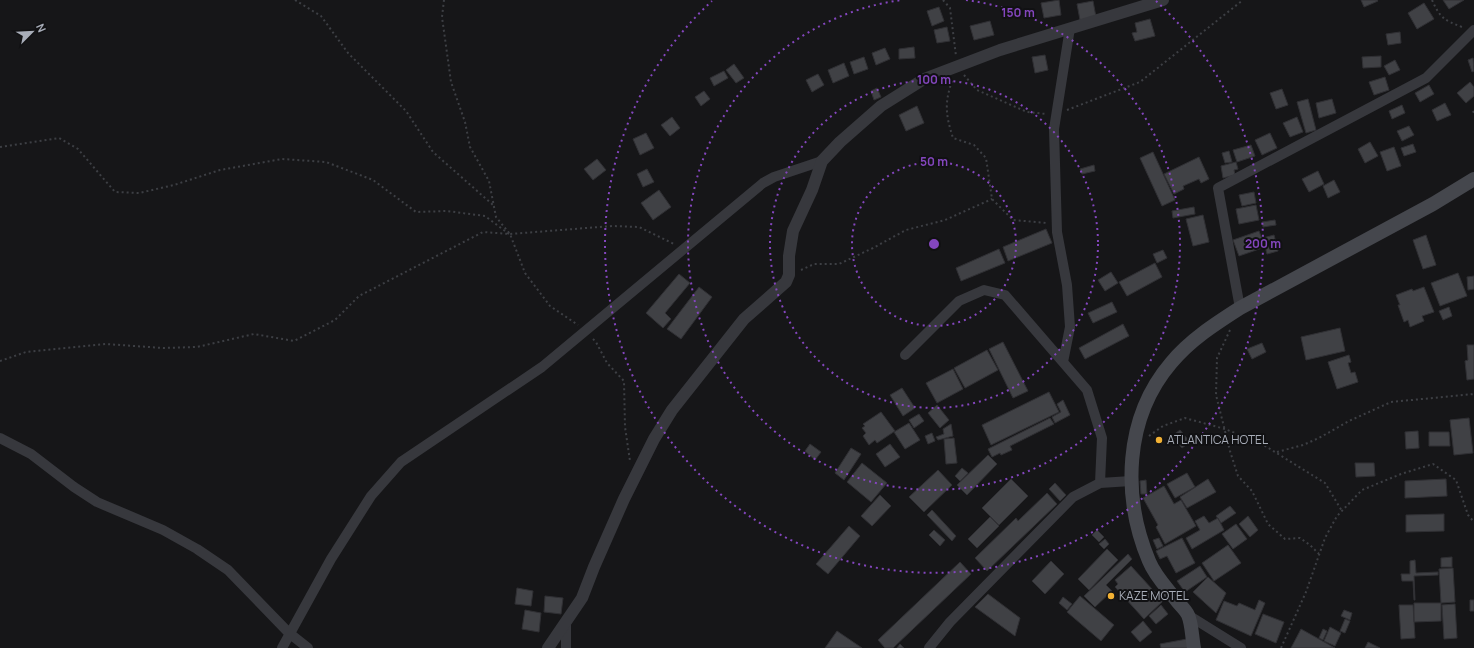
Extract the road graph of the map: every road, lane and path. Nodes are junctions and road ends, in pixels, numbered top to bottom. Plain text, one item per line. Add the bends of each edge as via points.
1 (295, 0) edge
2 (444, 0) edge
3 (943, 0) edge
4 (1164, 0) edge
5 (1243, 0) edge
6 (1432, 0) edge
7 (1070, 28) junction
8 (1473, 30) edge
9 (957, 66) junction
10 (1056, 115) junction
11 (0, 147) edge
12 (822, 161) junction
13 (1474, 179) edge
14 (992, 199) junction
15 (494, 206) junction
16 (1057, 223) junction
17 (510, 234) junction
18 (684, 249) junction
19 (789, 275) junction
20 (1240, 308) junction
21 (1230, 330) dead end
22 (585, 331) junction
23 (905, 355) dead end
24 (0, 361) edge
25 (1063, 362) junction
26 (1474, 394) edge
27 (1225, 429) junction
28 (0, 438) edge
29 (1133, 447) junction
30 (1276, 453) junction
31 (633, 481) junction
32 (1131, 481) junction
33 (1100, 483) junction
34 (1342, 512) junction
35 (1474, 522) edge
36 (1319, 554) junction
37 (1188, 615) junction
38 (566, 622) junction
39 (289, 633) junction
40 (282, 648) edge
41 (308, 648) edge
42 (548, 648) edge
43 (566, 648) edge
44 (929, 648) edge
45 (1194, 648) edge
46 (1241, 648) edge
47 (1281, 648) edge

1 - 15 path via 321,16 348,53 406,111 433,152
2 - 15 path via 442,17 451,82 465,122 470,147 489,181
3 - 9 path via 950,8
4 - 7 street
5 - 10 path via 1140,82
6 - 8 path via 1445,21
7 - 9 street
7 - 10 street
8 - 20 street via 1426,78 1218,188
9 - 10 path via 977,90 1027,112
9 - 12 street via 924,79 881,106
9 - 14 path via 946,96 947,118 953,138 974,145 986,158
10 - 16 street via 1054,129
11 - 17 path via 59,138 78,149 115,192 139,193 220,170 282,159 326,162 373,180 416,212 447,211 485,216
12 - 18 street via 763,183
12 - 19 street via 793,231
13 - 20 main road via 1433,204
14 - 16 path via 1013,220
14 - 19 path via 945,220 906,230 839,264 814,264
15 - 17 path via 496,217
16 - 25 street via 1067,285 1070,327
17 - 18 path via 612,226 639,227
17 - 22 path via 525,273 550,306
17 - 24 path via 483,232 359,296 335,320 294,340 254,334 197,347 99,345 26,352
18 - 22 street
19 - 31 street via 786,282 744,319 672,410
20 - 29 main road via 1210,327 1170,363 1155,385 1142,412
21 - 27 path via 1217,358 1216,395
22 - 31 path via 596,342 607,364 624,381 625,427
22 - 39 street via 542,367 401,462 371,496
23 - 25 street via 959,301 984,290 1005,295
25 - 33 street via 1087,390 1100,431
26 - 30 path via 1391,402 1319,438
27 - 29 path via 1185,418 1163,426
27 - 30 path via 1262,444
27 - 36 path via 1238,476 1252,491 1268,524 1286,539 1300,538
28 - 39 street via 31,454 98,502 162,530 197,549 228,570
29 - 32 main road
30 - 34 path via 1325,483
31 - 38 street via 582,598
32 - 33 street
32 - 37 main road via 1141,540 1150,563
33 - 44 street via 1073,497 950,622
34 - 35 path via 1362,490 1433,464 1456,480 1468,515
34 - 36 path via 1337,516
36 - 47 path via 1306,592
37 - 45 main road
37 - 46 street
38 - 42 street
38 - 43 street
39 - 40 street
39 - 41 street

